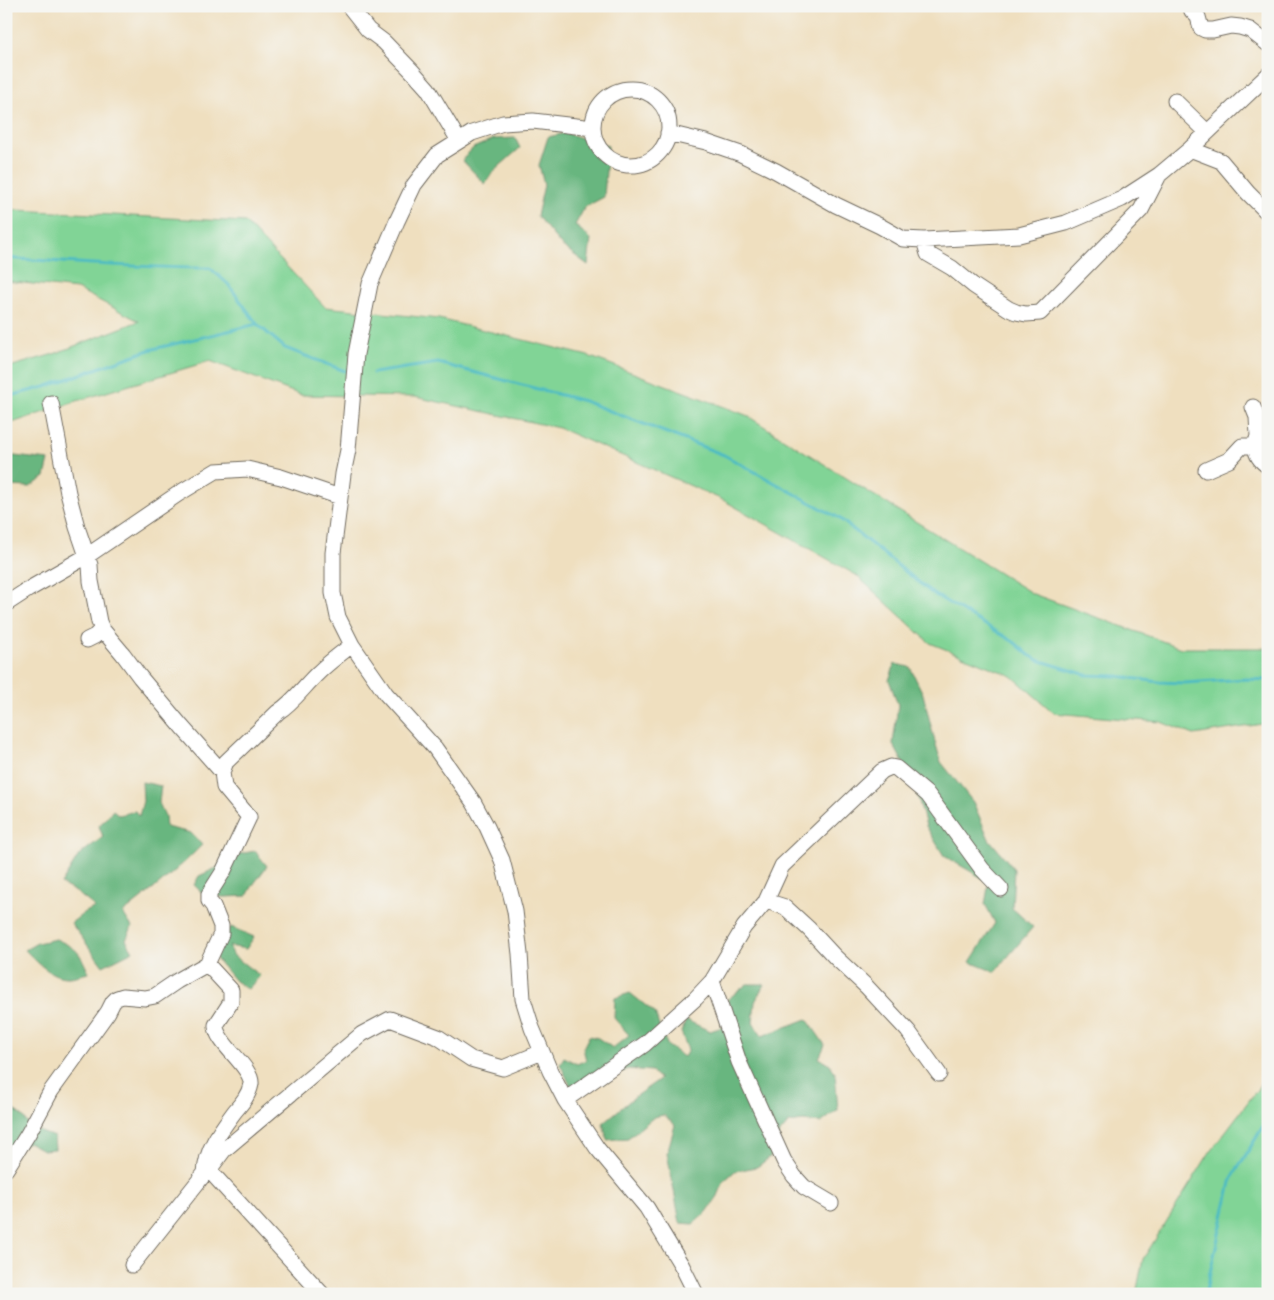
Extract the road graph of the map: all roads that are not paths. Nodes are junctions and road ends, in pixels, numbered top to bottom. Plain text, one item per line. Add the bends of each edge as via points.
1 (348, 6) edge
2 (1190, 6) edge
3 (1268, 44) edge
4 (1268, 75) edge
5 (1175, 101) dead end
6 (593, 128) junction
7 (1207, 132) junction
8 (668, 133) junction
9 (459, 141) junction
10 (1190, 149) junction
11 (1159, 175) junction
12 (1268, 213) edge
13 (924, 240) junction
14 (51, 403) dead end
15 (1253, 407) dead end
16 (1260, 438) edge
17 (1268, 466) edge
18 (1206, 470) dead end
19 (340, 497) junction
20 (87, 556) junction
21 (6, 604) edge
22 (102, 629) junction
23 (87, 640) dead end
24 (352, 646) junction
25 (222, 772) junction
26 (1001, 889) dead end
27 (766, 901) junction
28 (207, 964) junction
29 (712, 981) junction
30 (542, 1052) junction
31 (939, 1074) dead end
32 (565, 1100) junction
33 (6, 1169) edge
34 (831, 1203) dead end
35 (132, 1265) dead end
36 (322, 1294) edge
37 (696, 1294) edge

1 - 9 street via 422,83
2 - 3 street via 1205,30 1240,27 1250,30
4 - 7 street
5 - 7 street
6 - 8 street via 593,137 602,154 619,165 640,165 657,156
6 - 8 street via 593,116 604,99 622,90 642,90 659,101 668,118
6 - 9 street via 533,121 503,123
7 - 10 street
8 - 13 street via 741,154 903,239
9 - 19 street via 438,155 414,185 370,284 356,354 348,450
10 - 11 street
10 - 12 street via 1221,161
11 - 13 street via 1122,199 1066,223 1019,235
11 - 13 street via 1141,210 1040,313 1026,314 1009,309 928,254
14 - 20 street via 68,493
15 - 16 street
16 - 17 street via 1256,454
16 - 18 street via 1242,446 1229,460
19 - 20 street via 281,477 246,470 216,471
19 - 24 street via 333,553 333,593 338,617
20 - 21 street
20 - 22 street
22 - 23 street
22 - 25 street
24 - 25 street via 330,662 226,762
24 - 30 street via 386,694 436,748 487,827 502,860 510,889 523,999
25 - 28 street via 224,787 249,818 209,894 221,934
26 - 27 street via 982,869 928,795 891,767 882,770 790,857 782,866
27 - 29 street via 744,927
27 - 31 street via 785,907 809,929 908,1032
28 - 33 street via 155,996 123,996 113,1002 51,1091
28 - 35 street via 231,990 231,1002 215,1030 244,1067 251,1080 250,1089 212,1146 205,1173
29 - 32 street via 645,1044
29 - 34 street via 739,1062 784,1161 804,1187
30 - 32 street
30 - 36 street via 503,1068 471,1059 438,1037 390,1019 362,1034 224,1150 209,1170
32 - 37 street via 597,1148 647,1208

